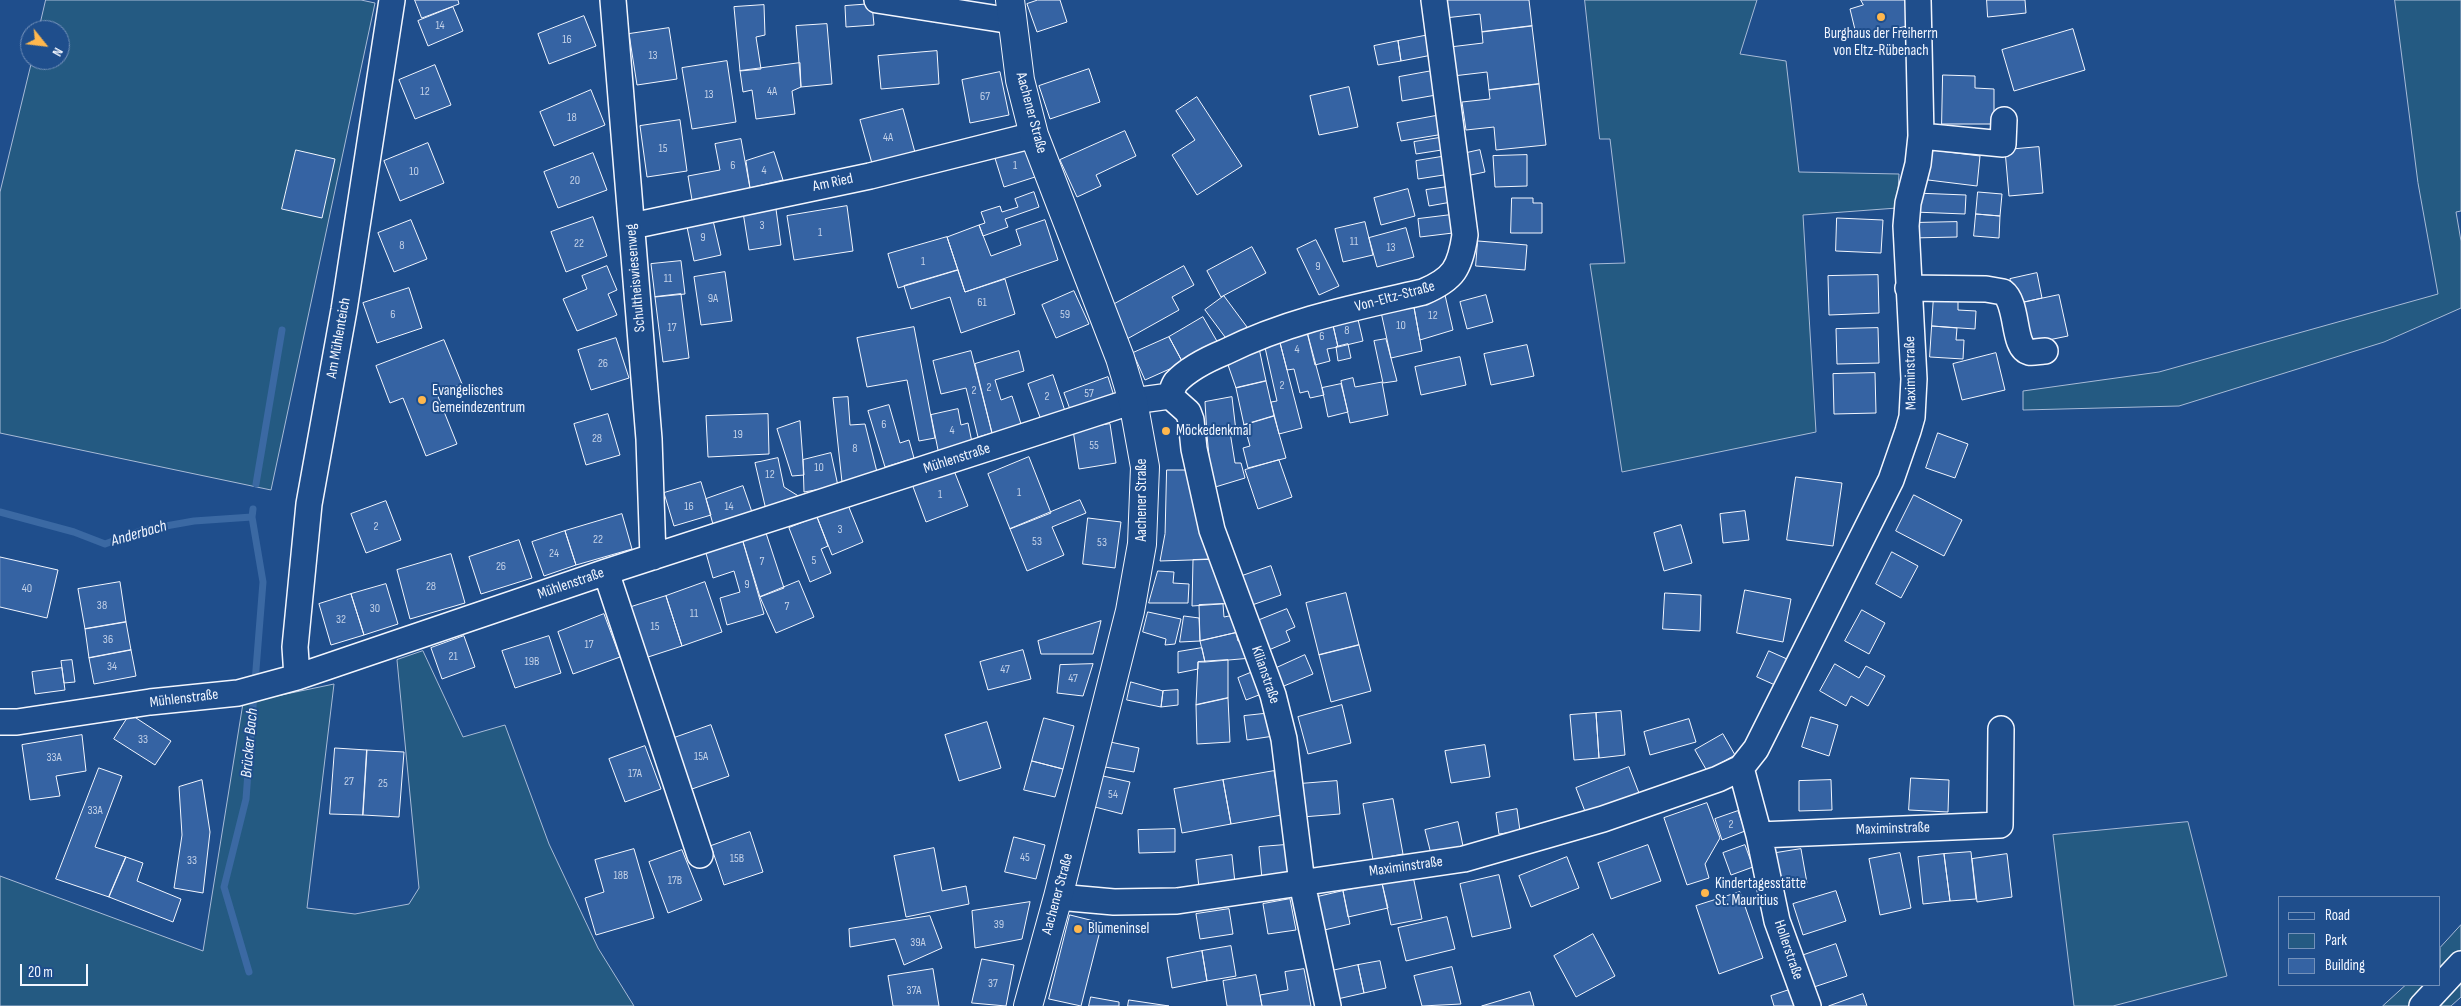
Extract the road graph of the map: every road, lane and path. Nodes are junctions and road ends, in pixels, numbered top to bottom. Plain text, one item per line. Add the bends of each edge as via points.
1 (392, 0) edge
2 (613, 0) edge
3 (877, 0) edge
4 (1434, 0) edge
5 (1918, 0) edge
6 (1005, 6) edge
7 (2004, 120) dead end
8 (1034, 135) junction
9 (1921, 136) junction
10 (632, 226) junction
11 (1908, 288) junction
12 (2045, 351) dead end
13 (1170, 396) junction
14 (1133, 401) junction
15 (653, 557) junction
16 (606, 572) junction
17 (286, 680) junction
18 (0, 722) edge
19 (2001, 729) dead end
20 (1741, 768) junction
21 (1759, 835) junction
22 (700, 855) dead end
23 (1302, 883) junction
24 (1058, 897) junction
25 (2461, 964) edge
26 (2441, 986) edge
27 (2441, 986) edge
28 (1028, 1006) edge
29 (1328, 1006) edge
30 (1808, 1006) edge
31 (2422, 1006) edge

1 - 17 street, Am Mühlenteich via 344,310 309,504 295,648
2 - 10 street, Schultheiswiesenweg
3 - 6 street
4 - 13 street, Von-Eltz-Straße via 1465,235 1462,254 1454,271 1442,284 1423,292 1302,320 1246,341 1205,361 1187,374 1175,383
5 - 9 street, Maximinstraße
6 - 8 main road, Aachener Straße
7 - 9 street via 2003,144
8 - 10 street, Am Ried via 870,176
8 - 14 main road, Aachener Straße via 1120,358
9 - 11 street, Maximinstraße via 1906,226
10 - 15 street, Schultheiswiesenweg via 649,439
11 - 12 street via 2003,292 2012,302 2023,348 2029,352
11 - 20 street, Maximinstraße via 1914,380 1908,432 1891,480 1756,749
13 - 14 street
13 - 23 street, Kilianstraße via 1188,412 1191,420 1197,466 1212,530 1273,695 1284,739
14 - 15 street, Mühlenstraße
14 - 24 main road, Aachener Straße via 1144,467 1142,544 1137,578
15 - 16 street, Mühlenstraße
16 - 17 street, Mühlenstraße
16 - 22 street
17 - 18 street, Mühlenstraße via 242,691
19 - 21 street, Maximinstraße via 2000,825
20 - 21 street
20 - 23 street, Maximinstraße via 1603,819 1464,859
21 - 30 street, Hollerstraße via 1777,921
23 - 24 street, Maximinstraße via 1143,903
23 - 29 street, Kilianstraße
24 - 28 main road, Aachener Straße
25 - 26 street
27 - 31 street

